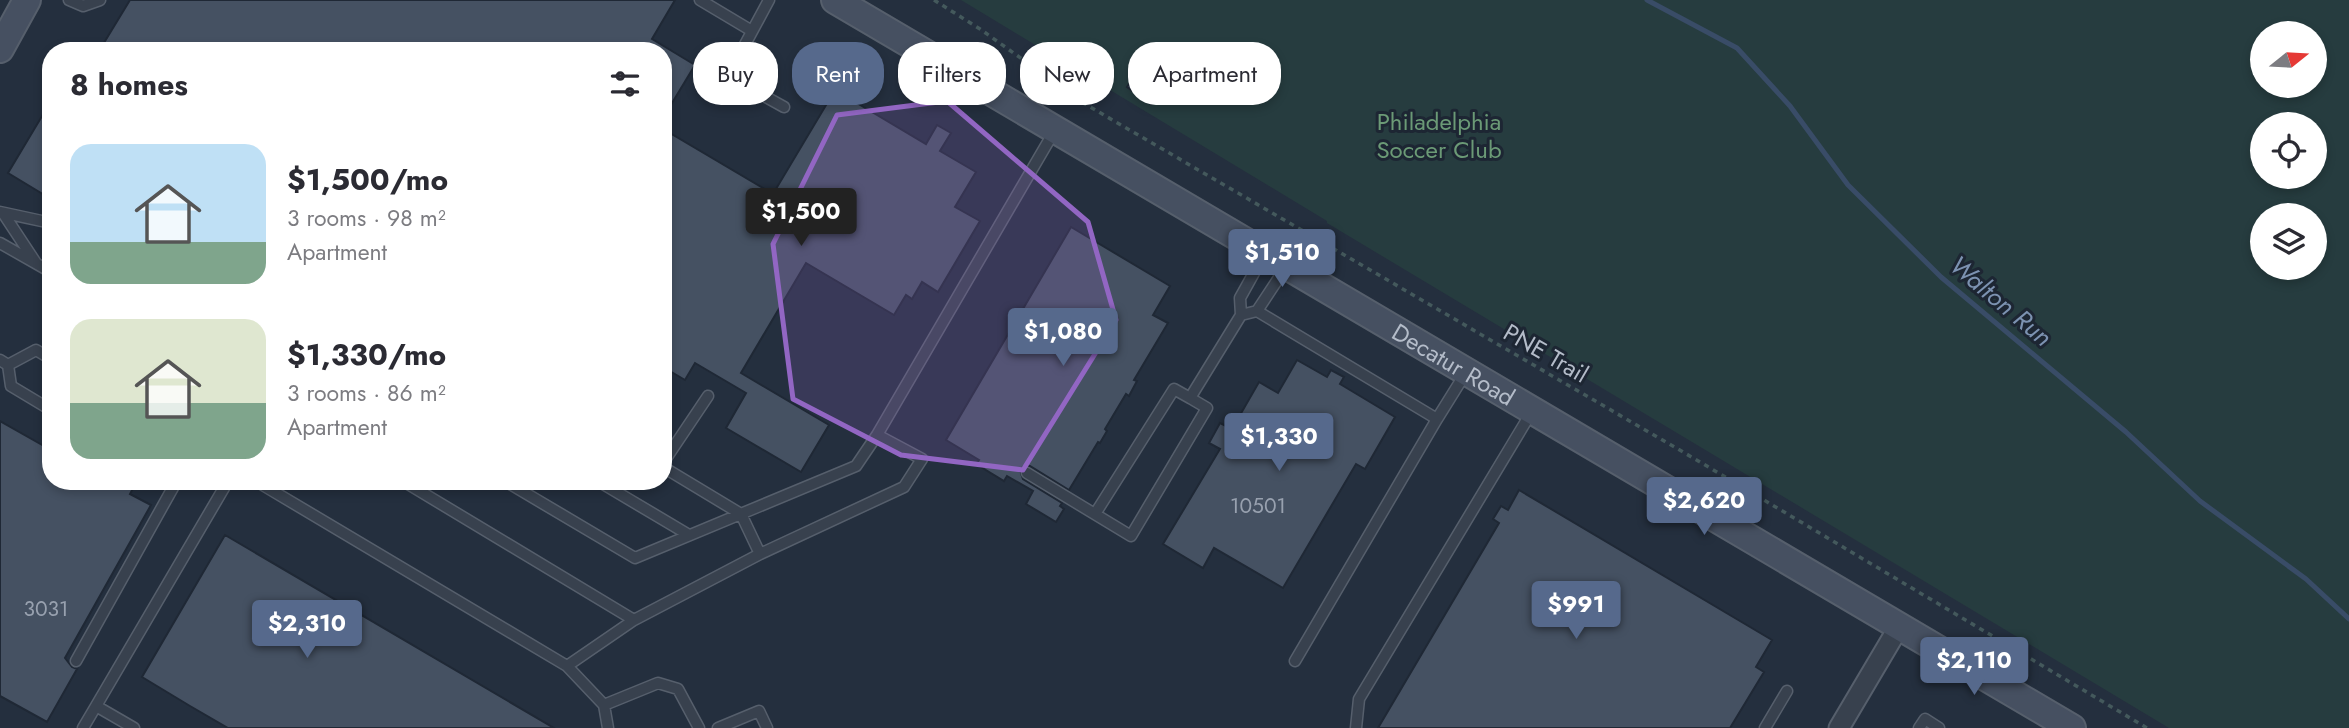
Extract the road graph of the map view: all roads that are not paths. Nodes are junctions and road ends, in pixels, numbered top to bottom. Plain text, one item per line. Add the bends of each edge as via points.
1 (27, 0) edge
2 (69, 0) edge
3 (100, 0) edge
4 (700, 0) edge
5 (769, 0) edge
6 (835, 0) edge
7 (752, 31) junction
8 (0, 49) edge
9 (784, 107) dead end
10 (1055, 129) junction
11 (1, 212) edge
12 (42, 221) edge
13 (0, 243) edge
14 (1276, 259) junction
15 (36, 263) junction
16 (42, 267) edge
17 (1257, 311) junction
18 (1241, 315) junction
19 (42, 354) edge
20 (4, 363) edge
21 (1467, 371) junction
22 (708, 396) dead end
23 (1191, 398) junction
24 (42, 405) edge
25 (1533, 409) junction
26 (1437, 419) junction
27 (877, 435) junction
28 (672, 451) edge
29 (672, 471) edge
30 (1027, 472) dead end
31 (170, 490) edge
32 (223, 490) edge
33 (271, 490) edge
34 (418, 490) edge
35 (520, 490) edge
36 (613, 490) edge
37 (741, 514) junction
38 (1095, 514) junction
39 (689, 536) junction
40 (760, 554) junction
41 (634, 620) junction
42 (1900, 625) junction
43 (1295, 661) dead end
44 (76, 662) dead end
45 (567, 666) junction
46 (1787, 691) dead end
47 (604, 705) junction
48 (96, 706) junction
49 (83, 728) edge
50 (134, 728) edge
51 (608, 728) edge
52 (699, 728) edge
53 (718, 728) edge
54 (766, 728) edge
55 (1356, 728) edge
56 (1765, 728) edge
57 (1839, 728) edge
58 (1919, 728) edge
59 (1939, 728) edge
60 (2072, 728) edge

1 - 8 street
2 - 3 lane via 83,6
4 - 7 lane
5 - 7 lane
6 - 10 street, Decatur Road
7 - 9 lane via 728,76
10 - 14 street, Decatur Road
10 - 27 lane
11 - 12 lane
11 - 15 lane
13 - 15 lane
14 - 17 lane
14 - 18 lane via 1240,298
14 - 21 street, Decatur Road
15 - 16 lane
17 - 18 lane
17 - 26 lane
18 - 23 lane
19 - 20 lane via 36,350
20 - 24 lane via 11,386
21 - 25 street, Decatur Road
21 - 26 lane
22 - 28 lane
23 - 38 lane via 1174,389
23 - 38 lane via 1207,408 1131,536
25 - 42 street, Decatur Road
25 - 55 lane via 1359,699
26 - 43 lane
27 - 37 lane via 856,467
27 - 40 lane via 922,459 904,487
29 - 37 lane
30 - 38 lane
31 - 44 lane
32 - 48 lane
33 - 45 lane
34 - 41 lane
35 - 39 lane via 635,558
36 - 39 lane
37 - 39 lane
37 - 40 lane
40 - 41 lane
41 - 45 lane
42 - 57 street
42 - 60 street, Decatur Road
45 - 47 lane
46 - 56 lane
47 - 51 lane
47 - 52 lane via 658,683 678,689
48 - 49 lane
48 - 50 lane
53 - 54 lane via 759,711
58 - 59 lane via 1925,719

